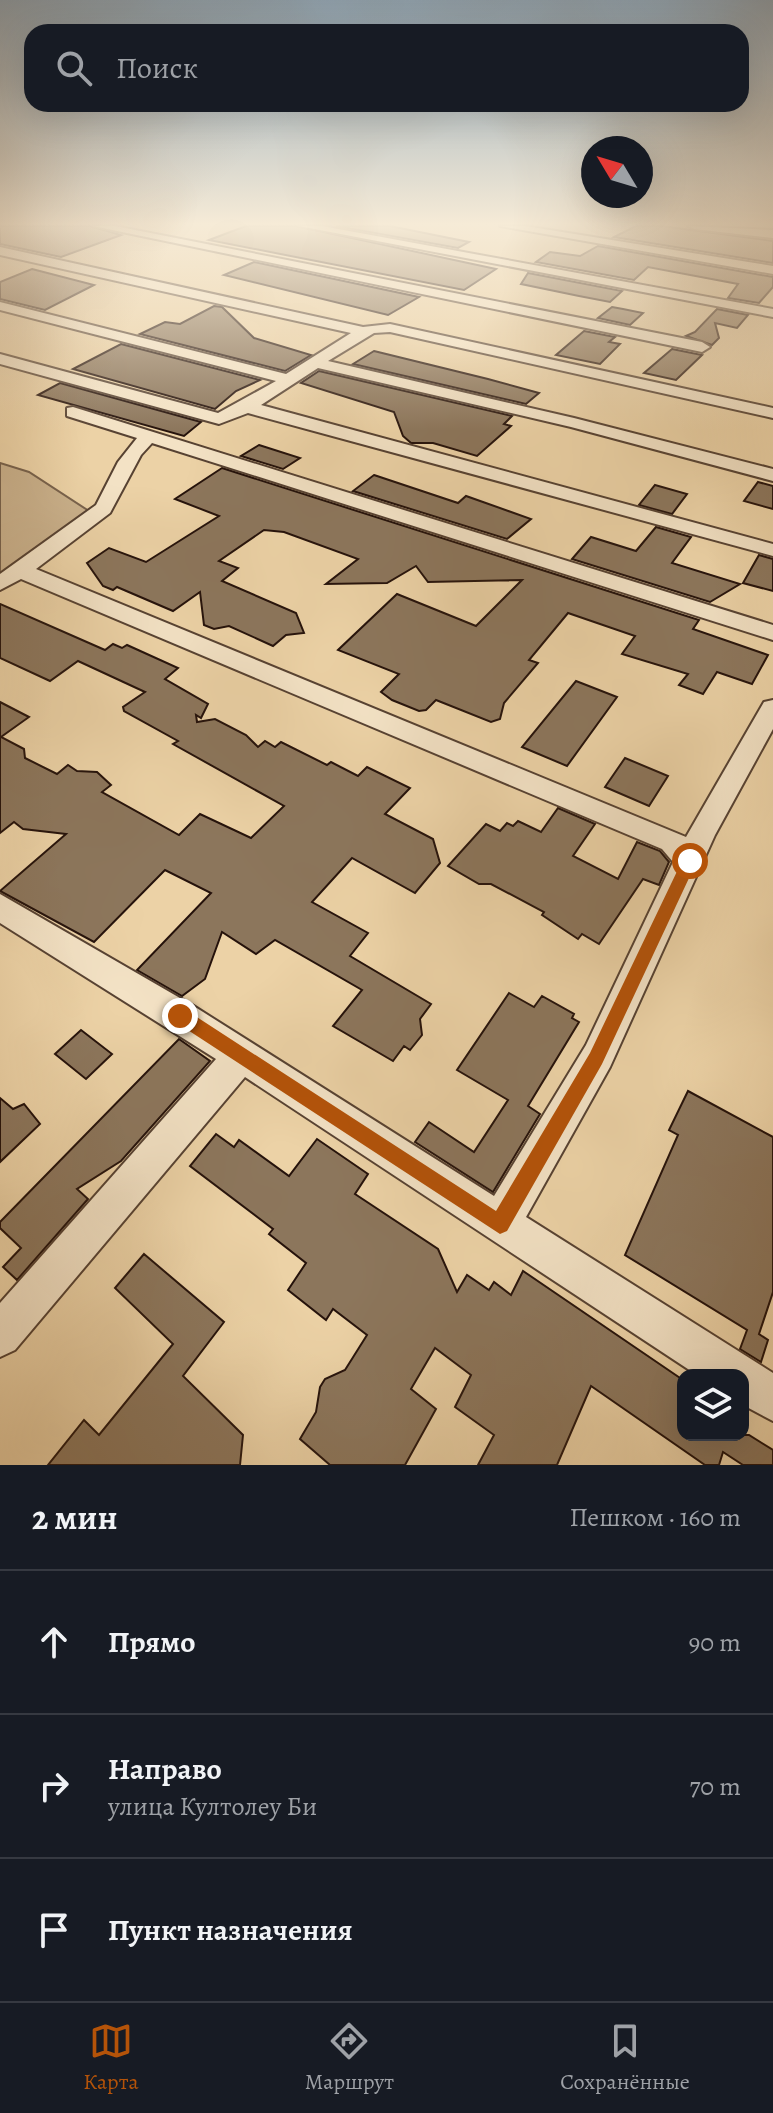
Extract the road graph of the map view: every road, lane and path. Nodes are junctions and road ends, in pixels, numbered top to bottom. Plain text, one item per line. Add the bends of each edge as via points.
1 (195, 294) edge
2 (440, 294) edge
3 (673, 294) edge
4 (0, 306) edge
5 (773, 313) edge
6 (364, 332) junction
7 (702, 347) dead end
8 (0, 359) edge
9 (317, 363) junction
10 (289, 380) junction
11 (247, 407) junction
12 (73, 412) dead end
13 (773, 413) edge
14 (149, 436) junction
15 (773, 475) edge
16 (773, 550) edge
17 (9, 577) edge
18 (773, 633) edge
19 (773, 708) edge
20 (690, 861) junction
21 (0, 907) edge
22 (241, 1056) junction
23 (500, 1224) junction
24 (0, 1335) edge
25 (727, 1369) edge
26 (749, 1383) edge
27 (773, 1399) edge

1 - 6 street
2 - 7 street
3 - 5 street
4 - 10 street
6 - 9 street
6 - 13 street via 390,328
8 - 11 street via 202,416 219,419
9 - 10 street
9 - 15 street
10 - 11 street
11 - 16 street
12 - 14 street
14 - 17 street via 131,450 100,513
14 - 18 street
17 - 20 street via 672,841
19 - 20 street via 747,746
20 - 23 street via 596,1058
21 - 22 street
22 - 23 street
22 - 24 street
23 - 25 street
26 - 27 street

